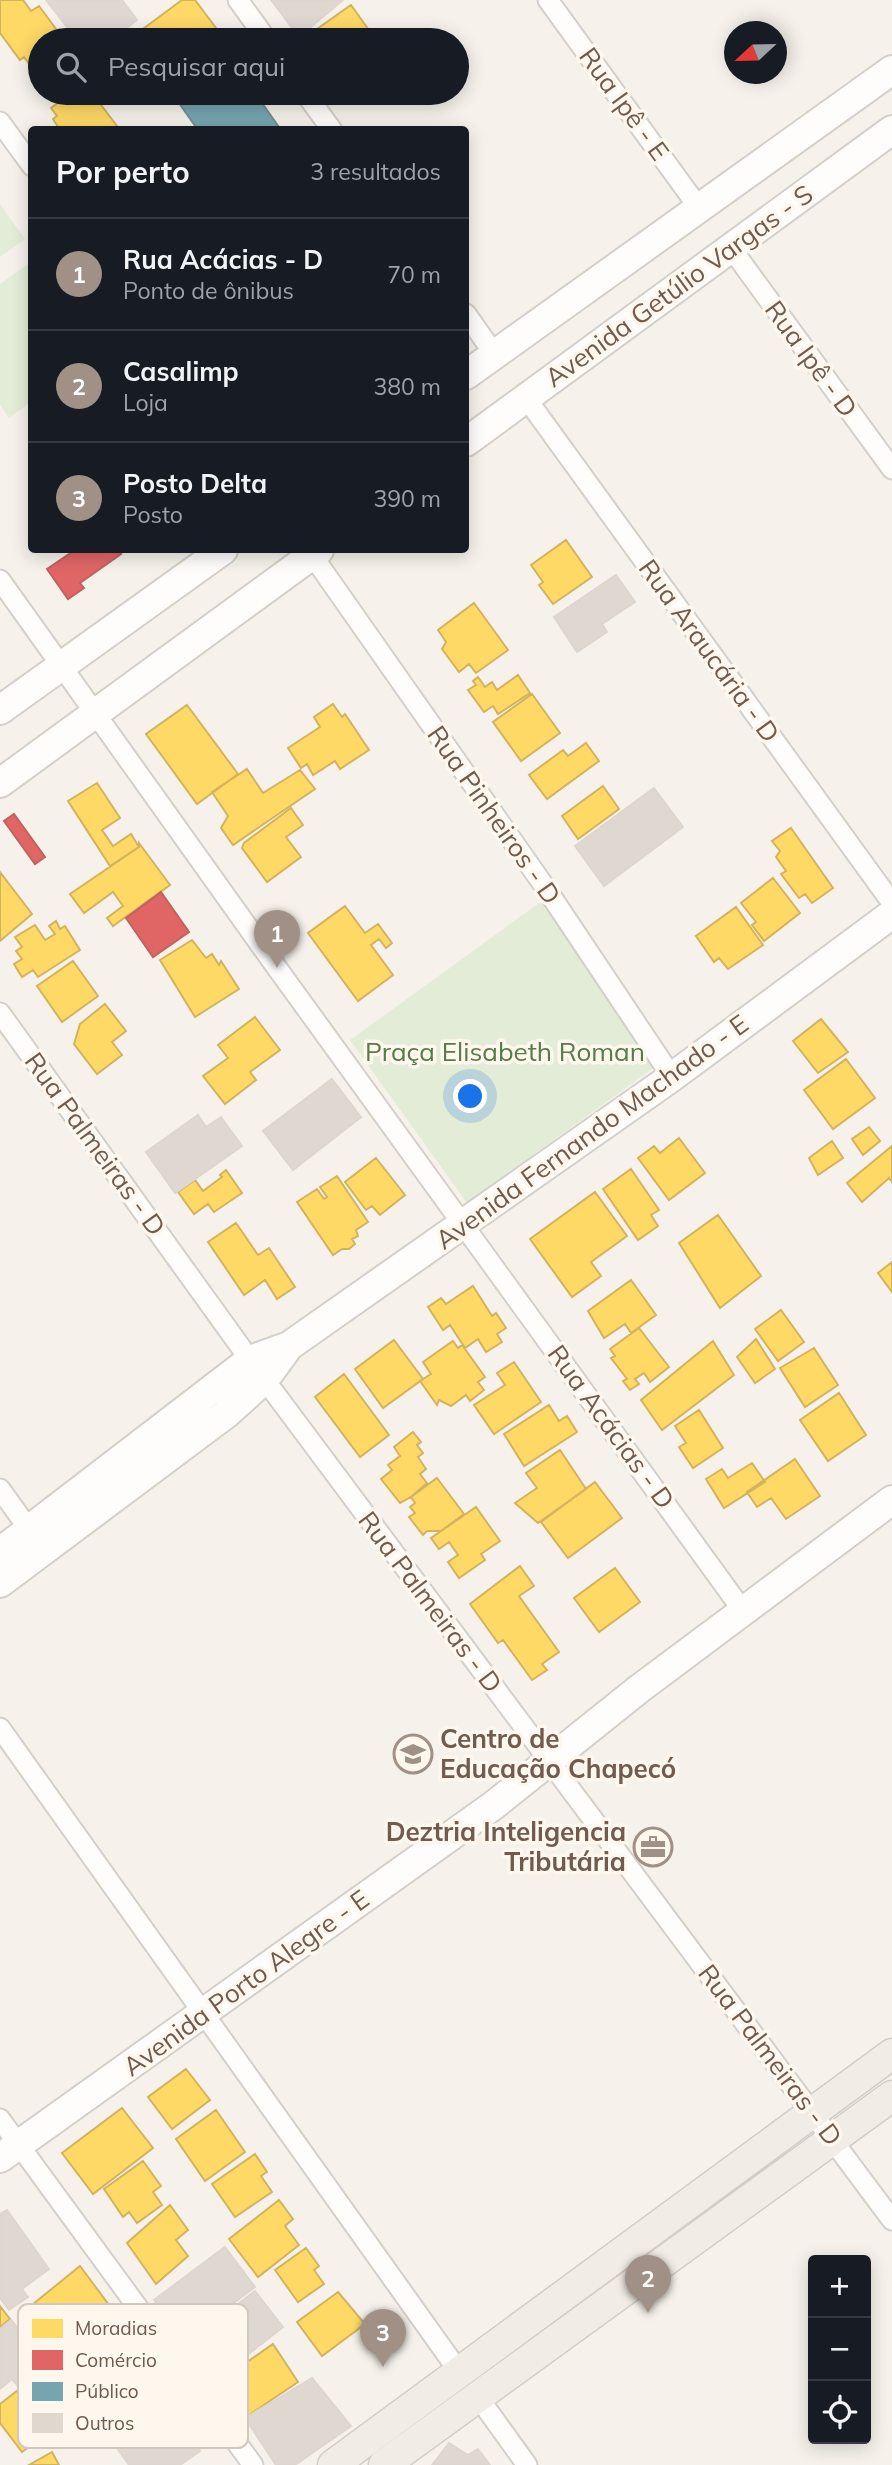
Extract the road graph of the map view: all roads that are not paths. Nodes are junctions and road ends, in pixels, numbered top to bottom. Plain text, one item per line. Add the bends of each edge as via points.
1 (238, 0) edge
2 (548, 0) edge
3 (258, 28) edge
4 (890, 76) edge
5 (314, 105) edge
6 (0, 122) edge
7 (329, 126) edge
8 (892, 130) edge
9 (28, 160) edge
10 (699, 208) junction
11 (730, 248) junction
12 (469, 318) edge
13 (495, 355) junction
14 (469, 373) edge
15 (526, 398) junction
16 (469, 440) edge
17 (892, 469) edge
18 (219, 553) edge
19 (314, 553) edge
20 (316, 553) edge
21 (0, 580) edge
22 (62, 664) junction
23 (0, 709) edge
24 (96, 713) junction
25 (0, 783) edge
26 (892, 904) edge
27 (892, 914) edge
28 (0, 1013) edge
29 (672, 1077) junction
30 (464, 1224) junction
31 (257, 1369) junction
32 (0, 1489) edge
33 (892, 1500) edge
34 (37, 1540) junction
35 (0, 1552) edge
36 (0, 1583) edge
37 (743, 1611) junction
38 (0, 1728) edge
39 (549, 1763) junction
40 (203, 2013) junction
41 (892, 2053) edge
42 (892, 2096) edge
43 (814, 2112) junction
44 (0, 2119) edge
45 (834, 2139) junction
46 (9, 2152) edge
47 (892, 2220) edge
48 (642, 2239) junction
49 (660, 2264) junction
50 (127, 2304) edge
51 (460, 2372) junction
52 (478, 2397) junction
53 (240, 2448) edge
54 (253, 2465) edge
55 (333, 2465) edge
56 (384, 2465) edge
57 (527, 2465) edge

1 - 3 street
2 - 10 street, Rua Ipê - E
4 - 10 street, Avenida Getúlio Vargas - S
5 - 7 street
6 - 9 street
8 - 11 street, Avenida Getúlio Vargas - S
10 - 13 street, Avenida Getúlio Vargas - S
11 - 15 street, Avenida Getúlio Vargas - S
11 - 17 street, Rua Ipê - D
12 - 13 street
13 - 14 street, Avenida Getúlio Vargas - S
15 - 16 street, Avenida Getúlio Vargas - S
15 - 26 street, Rua Araucária - D
18 - 22 street
19 - 24 street
20 - 29 street, Rua Pinheiros - D
21 - 22 street, Rua Acácias - D
22 - 23 street
22 - 24 street, Rua Acácias - D
24 - 25 street
24 - 30 street, Rua Acácias - D
27 - 29 street, Avenida Fernando Machado - E
28 - 31 street, Rua Palmeiras - D
29 - 30 street, Avenida Fernando Machado - E
30 - 31 street, Avenida Fernando Machado - E
30 - 37 street, Rua Acácias - D
31 - 34 street, Avenida Fernando Machado - E
31 - 39 street, Rua Palmeiras - D
32 - 34 street
33 - 37 street, Avenida Porto Alegre - E
34 - 35 street, Avenida Fernando Machado - E
34 - 36 street, Avenida Fernando Machado - E
37 - 39 street, Avenida Porto Alegre - E
38 - 40 street
39 - 40 street, Avenida Porto Alegre - E
39 - 43 street, Rua Palmeiras - D
40 - 46 street, Avenida Porto Alegre - E
40 - 51 street
41 - 43 main road
42 - 45 main road
43 - 45 street, Rua Palmeiras - D
43 - 48 main road
44 - 46 street
45 - 47 street, Rua Palmeiras - D
45 - 49 main road
46 - 50 street
48 - 49 main road
48 - 51 main road
49 - 52 main road
51 - 52 main road
51 - 55 main road
52 - 56 main road
52 - 57 street
53 - 54 street

